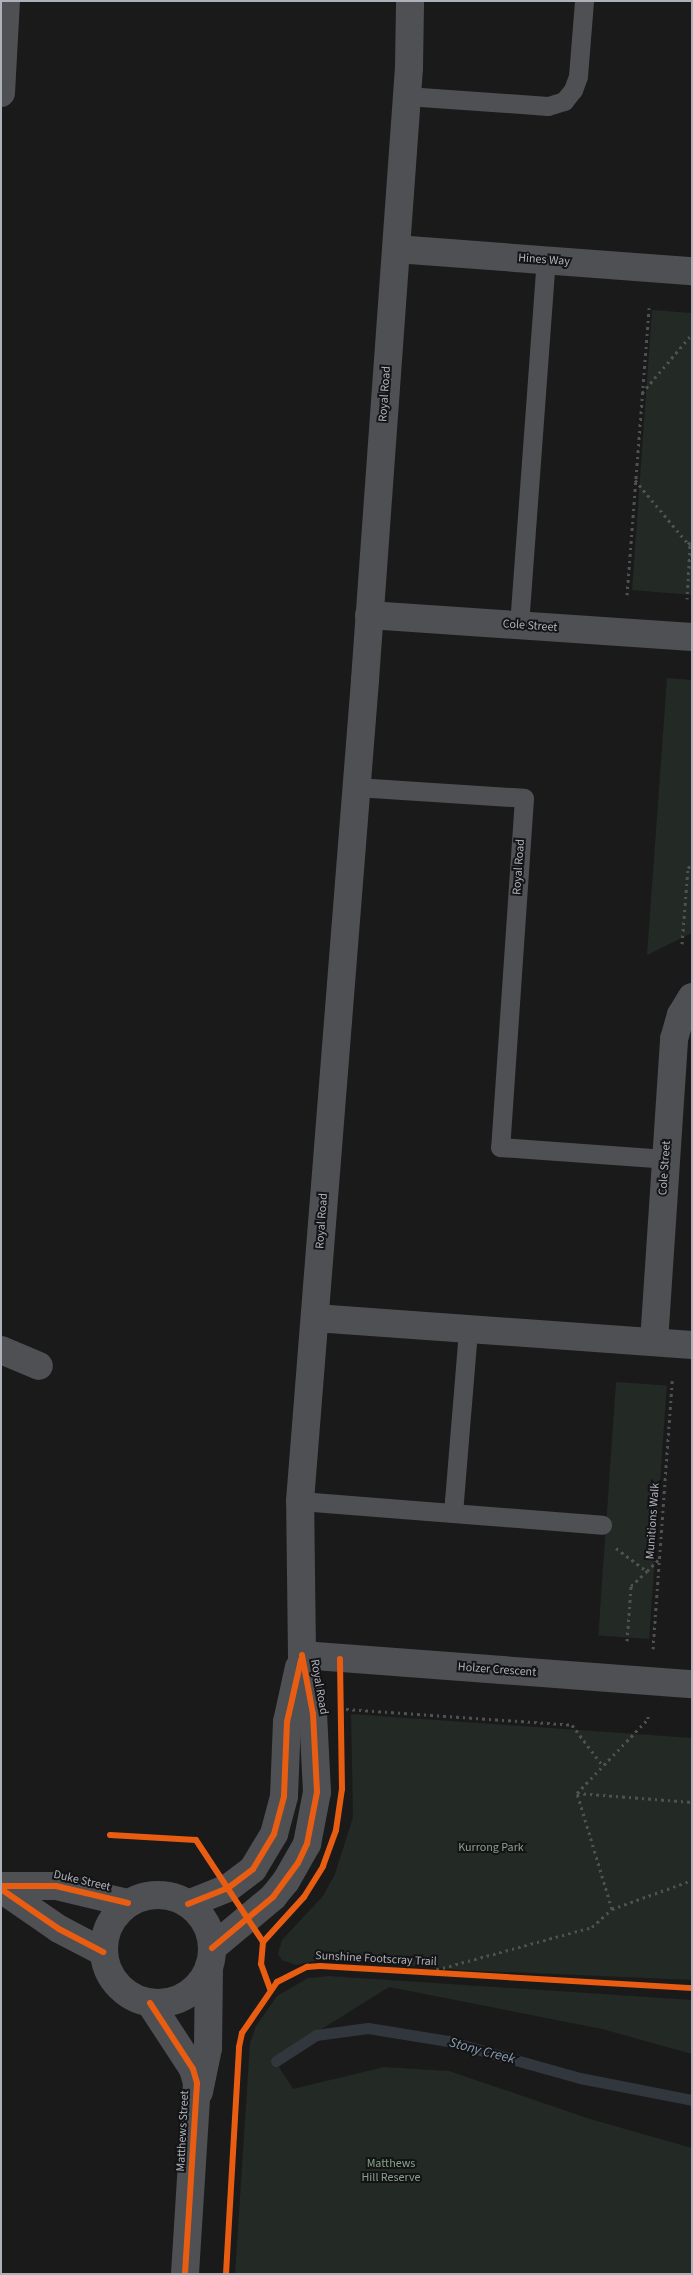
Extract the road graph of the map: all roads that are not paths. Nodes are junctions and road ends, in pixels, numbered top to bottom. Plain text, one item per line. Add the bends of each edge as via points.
1 (6, 1) edge
2 (410, 1) edge
3 (584, 1) edge
4 (1, 93) edge
5 (406, 96) junction
6 (396, 249) junction
7 (546, 260) junction
8 (692, 271) edge
9 (369, 614) junction
10 (519, 625) junction
11 (692, 638) edge
12 (356, 787) junction
13 (692, 997) edge
14 (666, 1159) junction
15 (315, 1318) junction
16 (468, 1329) junction
17 (654, 1342) junction
18 (692, 1345) edge
19 (1, 1350) edge
20 (39, 1366) dead end
21 (300, 1501) junction
22 (453, 1513) junction
23 (602, 1525) dead end
24 (302, 1656) junction
25 (692, 1684) edge
26 (1, 1887) edge
27 (128, 1904) junction
28 (188, 1904) junction
29 (103, 1952) junction
30 (211, 1957) junction
31 (150, 2003) junction
32 (196, 2103) junction
33 (185, 2274) edge

1 - 4 street
2 - 5 street, Royal Road
3 - 5 lane via 578,76 573,90 564,100 548,106
5 - 6 street, Royal Road
6 - 7 street, Hines Way
6 - 9 street, Royal Road
7 - 8 street, Hines Way
7 - 10 lane
9 - 10 street, Cole Street
9 - 12 street, Royal Road
10 - 11 street, Cole Street
12 - 14 lane, Royal Road via 524,798 500,1147
12 - 15 street, Royal Road
13 - 14 street, Cole Street via 681,1015 674,1039
14 - 17 street, Cole Street
15 - 16 street
15 - 21 street, Royal Road
16 - 17 street
16 - 22 lane
17 - 18 street
19 - 20 street
21 - 22 lane
21 - 24 street, Royal Road
22 - 23 lane
24 - 25 street, Holzer Crescent
24 - 28 street, Royal Road via 287,1722 284,1796 274,1834 253,1869 228,1888
24 - 30 street, Royal Road via 313,1714 317,1792 307,1844 298,1863 273,1897
26 - 27 street, Duke Street via 56,1886
26 - 29 street, Duke Street via 58,1929
27 - 28 street via 158,1894
27 - 29 street via 110,1924
28 - 30 street via 205,1923
29 - 31 street via 107,1970 118,1986 132,1998
30 - 31 street via 201,1982 186,1995 169,2002
30 - 32 street, Matthews Street via 208,2048
31 - 32 street, Matthews Street via 193,2069
32 - 33 street, Matthews Street

